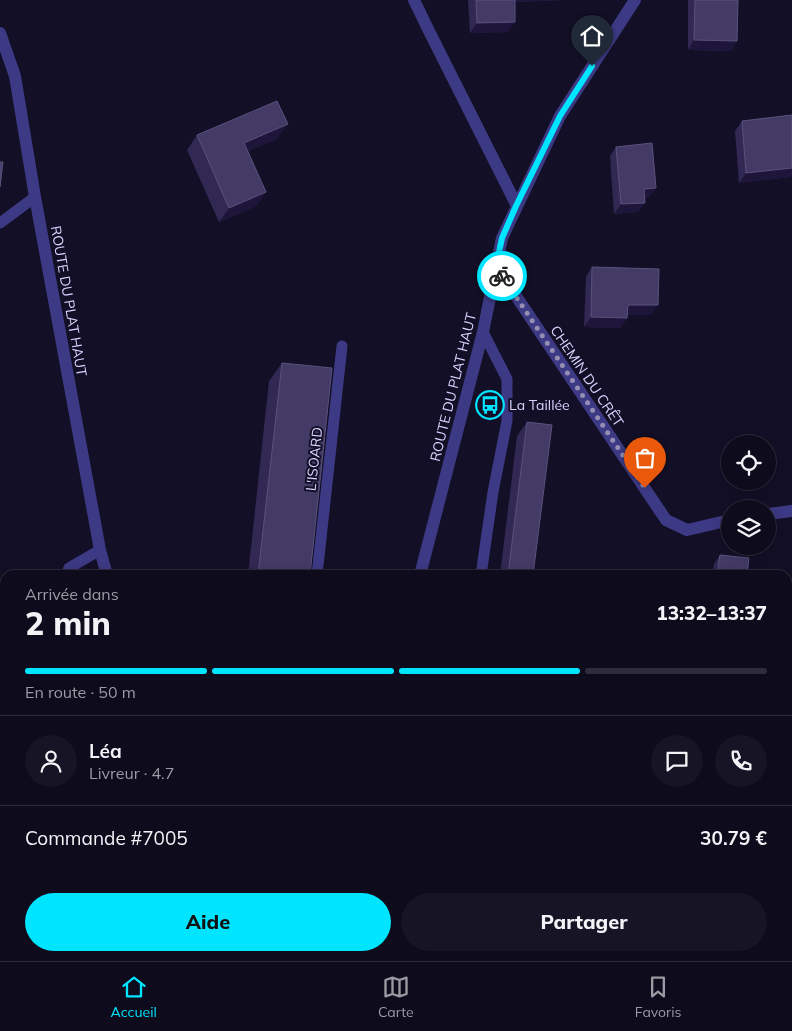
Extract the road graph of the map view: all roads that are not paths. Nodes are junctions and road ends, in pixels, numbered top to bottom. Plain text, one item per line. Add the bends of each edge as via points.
1 (414, 0) edge
2 (635, 0) edge
3 (0, 33) edge
4 (35, 198) junction
5 (516, 206) junction
6 (0, 223) edge
7 (496, 266) junction
8 (483, 332) junction
9 (342, 346) dead end
10 (792, 511) edge
11 (776, 513) edge
12 (721, 522) edge
13 (100, 550) junction
14 (69, 570) edge
15 (106, 570) edge
16 (318, 570) edge
17 (421, 570) edge
18 (482, 570) edge

1 - 5 street
2 - 5 street, ROUTE DU PLAT HAUT via 560,116
3 - 4 street, ROUTE DU PLAT HAUT via 15,76
4 - 6 lane
4 - 13 street, ROUTE DU PLAT HAUT
5 - 7 street, ROUTE DU PLAT HAUT via 502,238
7 - 8 street, ROUTE DU PLAT HAUT
7 - 12 street, CHEMIN DU CRÊT via 666,520 687,530
8 - 17 street, ROUTE DU PLAT HAUT
8 - 18 lane via 507,379 507,421 492,492
9 - 16 lane, L'ISOARD
10 - 11 street
13 - 14 lane
13 - 15 street, ROUTE DU PLAT HAUT

